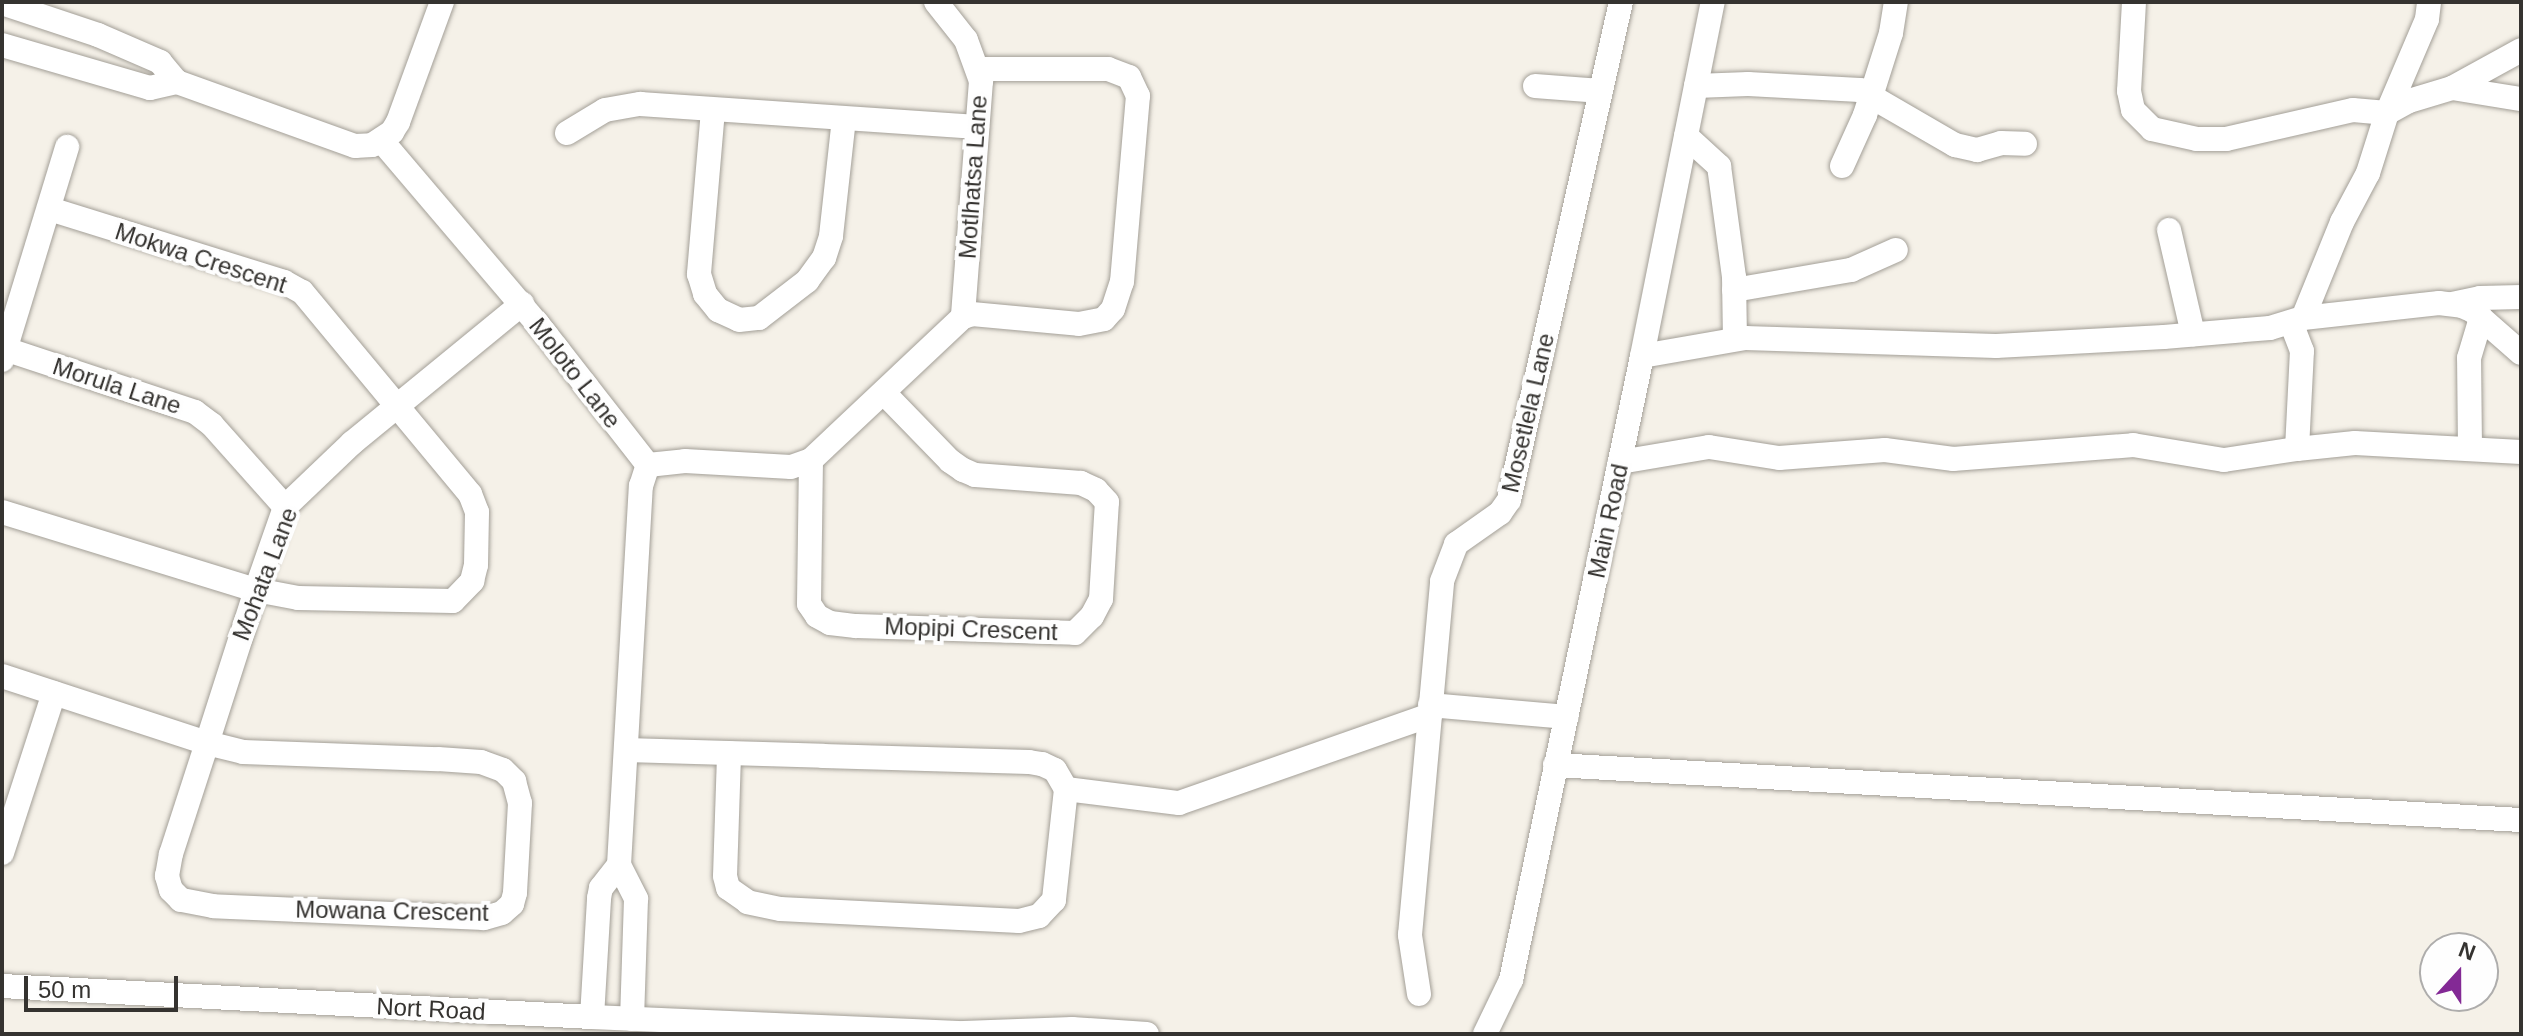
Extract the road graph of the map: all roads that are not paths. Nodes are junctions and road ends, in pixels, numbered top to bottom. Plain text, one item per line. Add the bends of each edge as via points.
1 (442, 2) edge
2 (936, 2) edge
3 (1621, 2) edge
4 (1713, 2) edge
5 (1896, 2) edge
6 (2134, 2) edge
7 (2429, 2) edge
8 (2, 3) edge
9 (45, 17) junction
10 (2, 45) edge
11 (2521, 50) edge
12 (35, 54) junction
13 (979, 69) junction
14 (177, 82) junction
15 (1535, 86) dead end
16 (1696, 86) junction
17 (2452, 88) junction
18 (1601, 91) junction
19 (1870, 96) junction
20 (2521, 99) edge
21 (713, 110) junction
22 (2387, 113) junction
23 (844, 119) junction
24 (977, 127) junction
25 (567, 133) dead end
26 (1686, 136) junction
27 (381, 140) junction
28 (2025, 144) dead end
29 (67, 147) dead end
30 (1842, 166) dead end
31 (49, 209) junction
32 (2169, 230) dead end
33 (1896, 250) dead end
34 (1734, 290) junction
35 (2521, 297) edge
36 (522, 304) junction
37 (2451, 304) junction
38 (963, 317) junction
39 (2481, 318) junction
40 (2297, 321) junction
41 (2193, 334) junction
42 (1735, 339) junction
43 (2521, 353) edge
44 (4, 354) edge
45 (1642, 356) junction
46 (884, 393) junction
47 (398, 406) junction
48 (2297, 449) junction
49 (2470, 449) junction
50 (2521, 452) edge
51 (811, 460) junction
52 (1620, 462) junction
53 (648, 465) junction
54 (285, 507) junction
55 (2, 512) edge
56 (256, 590) junction
57 (2, 676) edge
58 (54, 693) junction
59 (1430, 710) junction
60 (1566, 717) junction
61 (207, 743) junction
62 (626, 750) junction
63 (729, 753) junction
64 (1555, 765) junction
65 (1066, 789) junction
66 (2521, 820) edge
67 (2, 853) edge
68 (619, 865) junction
69 (171, 890) joint
70 (594, 951) junction
71 (635, 953) junction
72 (2, 986) edge
73 (1419, 994) dead end
74 (2, 996) edge
75 (592, 1017) junction
76 (632, 1019) junction
77 (1147, 1034) edge
78 (1485, 1034) edge

1 - 27 street via 398,122
2 - 13 street, Motlhatsa Lane via 966,40
3 - 18 street, Mosetlela Lane
4 - 16 street, Main Road
5 - 19 street
6 - 22 street via 2129,91 2133,110 2152,129 2226,139 2344,111
7 - 22 street via 2427,19
8 - 9 street
9 - 12 street
9 - 14 street via 160,62
10 - 12 street
11 - 17 street
12 - 14 street via 150,88
13 - 24 street, Motlhatsa Lane
13 - 38 street via 1108,69 1129,77 1138,96 1121,291 1113,309 1104,319 1079,324
14 - 27 street via 355,146
15 - 18 street
16 - 19 street via 1838,86
16 - 26 street, Main Road
17 - 20 street
17 - 22 street
18 - 59 street, Mosetlela Lane via 1509,500 1500,513 1456,544 1447,560
19 - 28 street via 1955,145 1977,150
19 - 30 street
21 - 23 street
21 - 23 street via 699,274 705,294 718,310 739,320 759,318 807,281 824,258
21 - 25 street via 640,104 605,110
22 - 40 street via 2368,173
23 - 24 street
24 - 38 street, Motlhatsa Lane
26 - 34 street via 1719,166
26 - 45 street, Main Road
27 - 36 street, Moloto Lane
29 - 31 street
31 - 44 street
31 - 47 street, Mokwa Crescent via 284,282 318,308
32 - 41 street
33 - 34 street via 1851,270
34 - 42 street
35 - 37 street
36 - 47 street, Mohata Lane
36 - 53 street, Moloto Lane
37 - 39 street
37 - 40 street
38 - 46 street
39 - 43 street
39 - 49 street via 2469,358
40 - 41 street
40 - 48 street via 2302,351
41 - 42 street via 1996,346
42 - 45 street
44 - 54 street, Morula Lane via 195,412
45 - 52 street, Main Road
46 - 51 street
46 - 51 street, Mopipi Crescent via 963,470 1081,483 1107,502 1101,599 1075,633 856,626 817,616 809,604
47 - 54 street, Mohata Lane
47 - 56 street, Mokwa Crescent via 470,494 477,512 472,581 453,601 298,598
48 - 49 street via 2355,443
48 - 52 street via 2224,460 2133,445 1953,459 1885,450 1779,458 1709,447
49 - 50 street
51 - 53 street via 791,467 685,461
52 - 60 street, Main Road
53 - 62 street via 641,486
54 - 56 street, Mohata Lane
55 - 56 street
56 - 61 street, Mohata Lane
57 - 58 street
58 - 61 street
58 - 67 street
59 - 60 street
59 - 65 street via 1179,803
59 - 73 street, Mosetlela Lane via 1410,935
60 - 64 street, Main Road
61 - 69 street, Mohata Lane via 171,854
61 - 69 street, Mowana Crescent via 243,752 481,762 503,770 514,781 520,803 515,893 502,913 484,918 213,906 181,900
62 - 63 street
62 - 68 street
63 - 65 street via 1029,762 1055,770
63 - 65 street via 725,876 728,888 762,907 1019,921 1039,916 1057,891
64 - 66 street
64 - 78 street, Main Road via 1511,980
68 - 70 street via 601,888
68 - 71 street via 636,899
70 - 71 street
70 - 75 street
71 - 76 street
72 - 74 street
72 - 75 street, Nort Road
75 - 76 street, Nort Road
76 - 77 street, Nort Road via 964,1033 1072,1029

